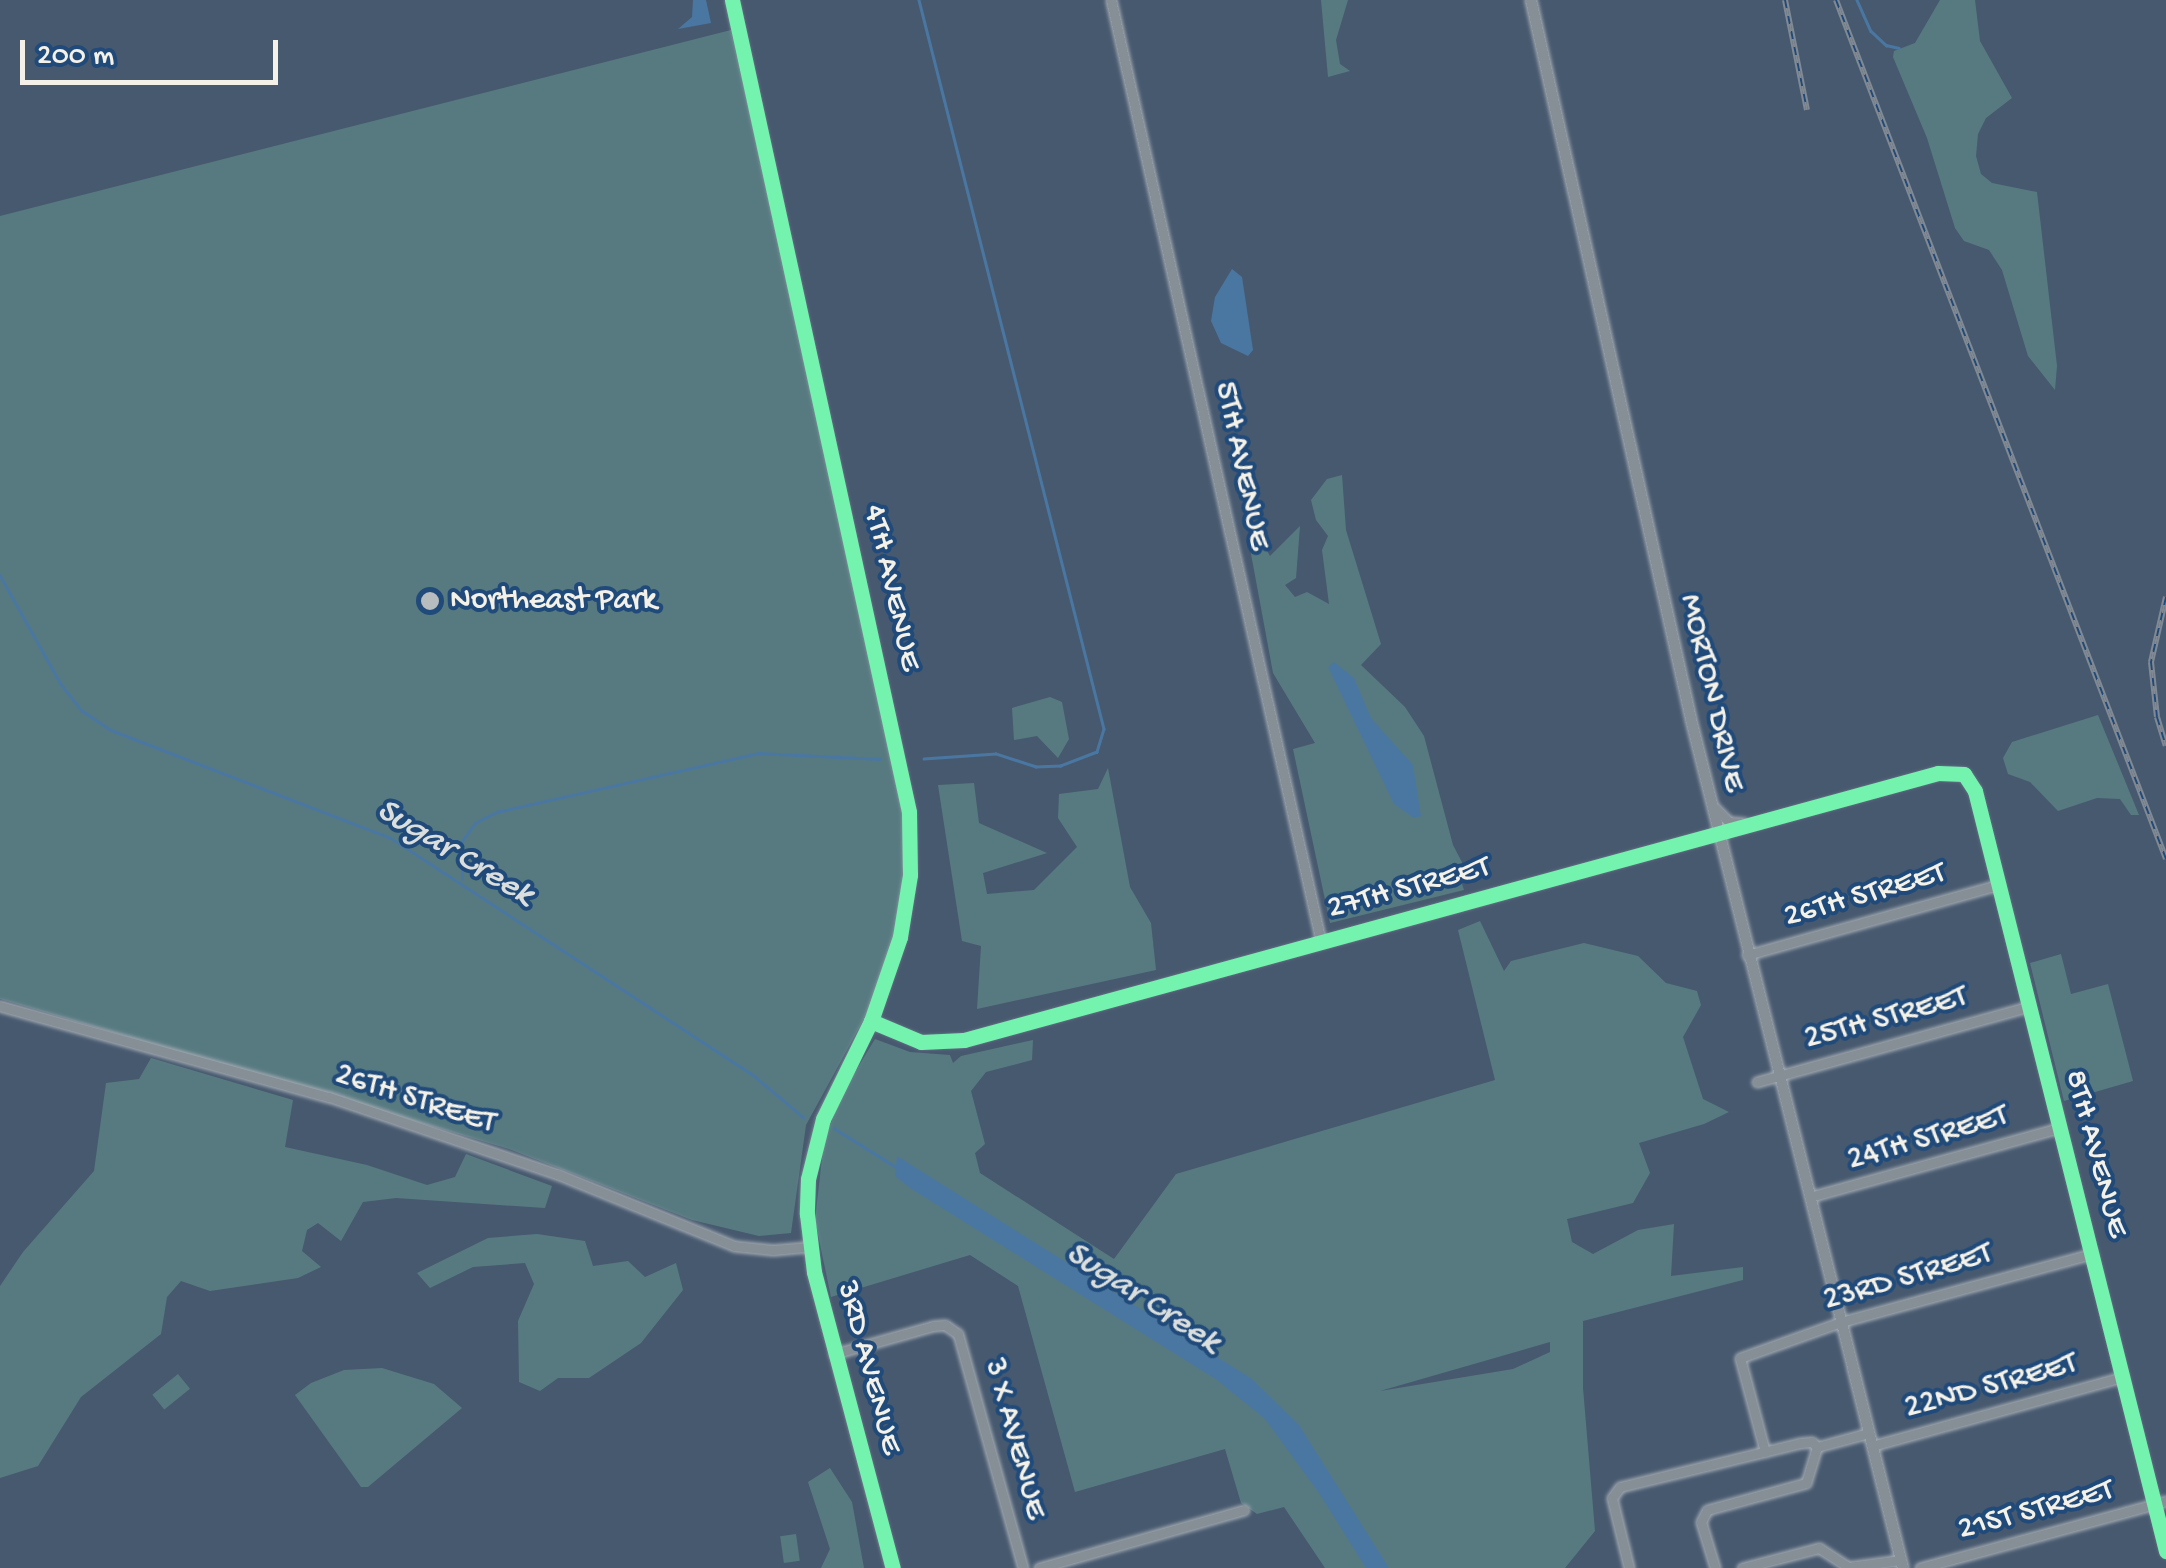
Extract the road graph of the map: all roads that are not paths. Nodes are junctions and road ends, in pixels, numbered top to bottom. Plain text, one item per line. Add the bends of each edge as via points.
1 (732, 0) edge
2 (1111, 0) edge
3 (1531, 0) edge
4 (1964, 774) joint
5 (1711, 804) junction
6 (1761, 822) junction
7 (1718, 834) junction
8 (1997, 885) junction
9 (1320, 942) junction
10 (1748, 955) junction
11 (0, 1006) edge
12 (2028, 1007) junction
13 (870, 1021) junction
14 (1778, 1075) junction
15 (1757, 1082) dead end
16 (2059, 1128) junction
17 (808, 1179) joint
18 (1810, 1198) junction
19 (809, 1247) junction
20 (2092, 1254) junction
21 (1841, 1322) junction
22 (834, 1354) junction
23 (2124, 1377) junction
24 (1869, 1434) junction
25 (1816, 1446) junction
26 (1872, 1446) junction
27 (1765, 1452) junction
28 (2166, 1501) edge
29 (2154, 1505) junction
30 (1244, 1510) dead end
31 (2166, 1551) edge
32 (1902, 1564) edge
33 (893, 1568) edge
34 (1023, 1568) edge
35 (1039, 1568) edge
36 (1629, 1568) edge
37 (1715, 1568) edge
38 (1742, 1568) edge
39 (1920, 1568) edge

1 - 13 street, 4TH AVENUE via 905,779 907,905
2 - 9 street, 5TH AVENUE
3 - 5 street, MORTON DRIVE
4 - 6 street, 27TH STREET via 1938,773
4 - 8 street, 8TH AVENUE
5 - 6 street via 1729,822
5 - 7 street, MORTON DRIVE
6 - 7 street, 27TH STREET
7 - 9 street, 27TH STREET
7 - 10 street, MORTON DRIVE
8 - 10 street, 26TH STREET
8 - 12 street, 8TH AVENUE
9 - 13 street, 27TH STREET via 947,1044 909,1039
10 - 14 street, MORTON DRIVE
11 - 19 street, 26TH STREET via 330,1098 557,1174 734,1246
12 - 14 street, 25TH STREET
12 - 16 street, 8TH AVENUE
13 - 17 street, 4TH AVENUE via 829,1105
14 - 15 street, 25TH STREET
14 - 18 street, MORTON DRIVE
16 - 18 street, 24TH STREET
16 - 20 street, 8TH AVENUE
17 - 19 street, 3RD AVENUE
18 - 21 street, MORTON DRIVE
19 - 22 street, 3RD AVENUE
20 - 21 street, 23RD STREET
20 - 23 street, 8TH AVENUE
21 - 24 street, MORTON DRIVE
21 - 27 street, 23RD STREET via 1740,1358
22 - 33 street, 3RD AVENUE
22 - 34 street, 3 X AVENUE via 950,1327 962,1345
23 - 26 street, 22ND STREET
23 - 29 street, 8TH AVENUE
24 - 25 street, 22ND STREET
24 - 26 street, MORTON DRIVE
25 - 27 street, 22ND STREET via 1807,1442
25 - 37 street via 1806,1483 1707,1510 1701,1522
26 - 32 street, MORTON DRIVE
27 - 36 street, 22ND STREET via 1620,1487 1612,1498
28 - 29 street, 21ST STREET
29 - 31 street, 8TH AVENUE
29 - 39 street, 21ST STREET
30 - 35 street
32 - 38 street via 1848,1567 1818,1548

